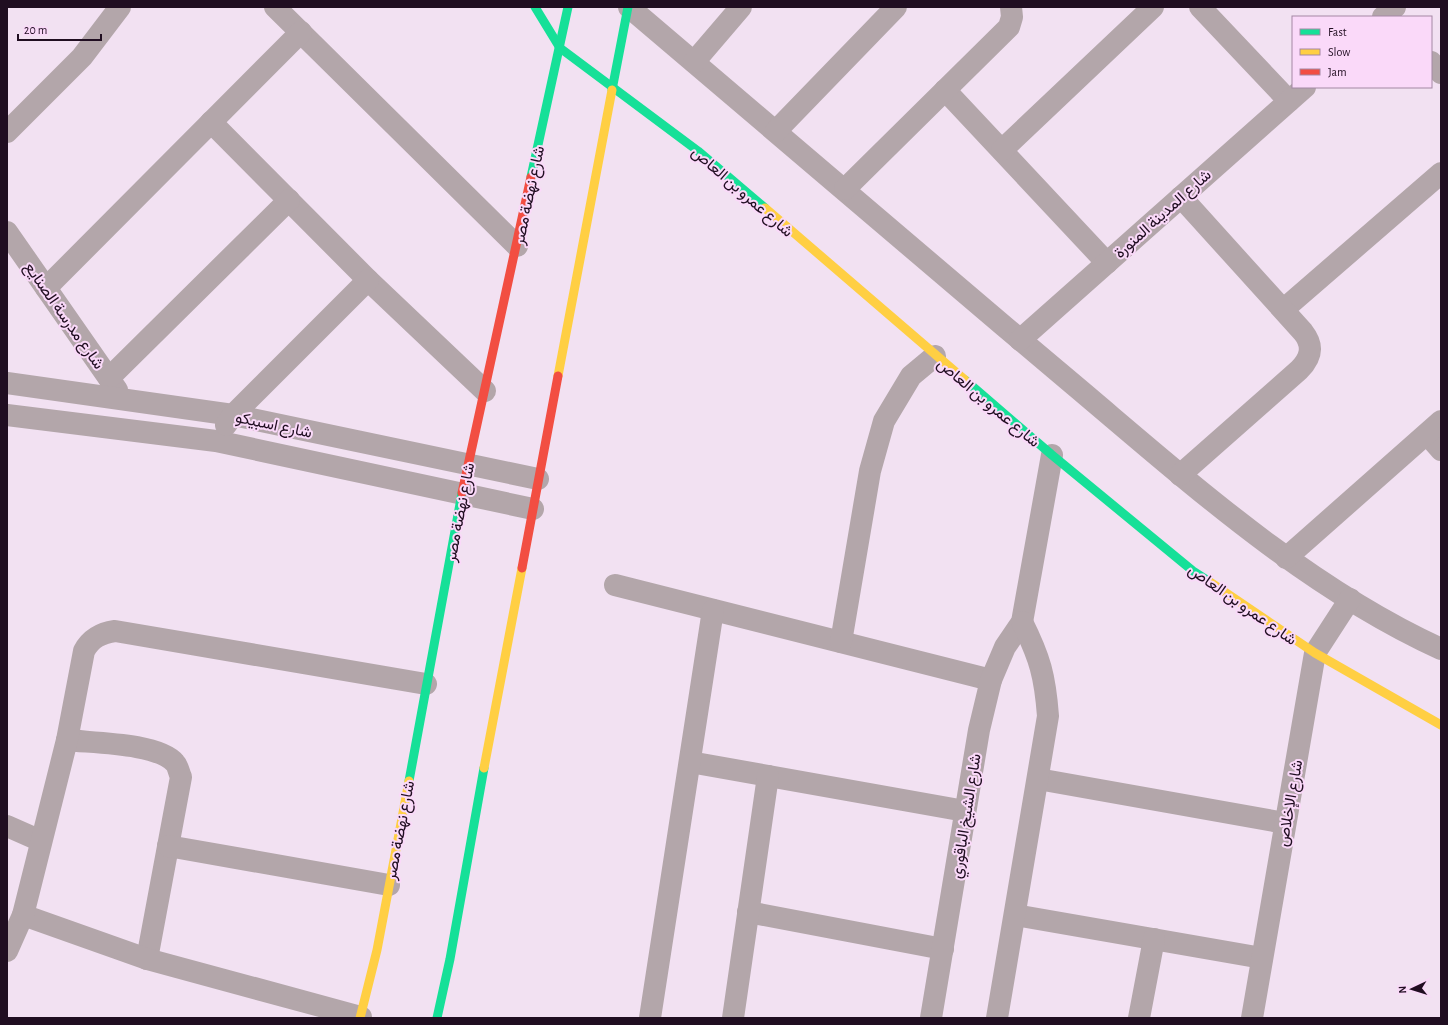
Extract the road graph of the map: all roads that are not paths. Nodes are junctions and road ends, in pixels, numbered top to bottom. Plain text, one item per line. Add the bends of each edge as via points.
1 (120, 7) edge
2 (275, 7) edge
3 (535, 7) edge
4 (568, 7) edge
5 (629, 7) edge
6 (741, 7) edge
7 (896, 7) edge
8 (1011, 7) edge
9 (1153, 7) edge
10 (1200, 7) edge
11 (301, 32) junction
12 (560, 48) junction
13 (694, 62) junction
14 (1432, 63) edge
15 (1441, 73) edge
16 (612, 87) junction
17 (946, 90) junction
18 (1297, 94) edge
19 (211, 122) junction
20 (7, 132) edge
21 (776, 132) junction
22 (1002, 150) junction
23 (1441, 174) edge
24 (845, 189) junction
25 (1181, 197) junction
26 (289, 200) junction
27 (7, 232) edge
28 (517, 246) junction
29 (1107, 263) junction
30 (368, 280) junction
31 (46, 288) junction
32 (1284, 309) junction
33 (1020, 340) junction
34 (935, 356) junction
35 (109, 378) junction
36 (7, 383) edge
37 (485, 391) junction
38 (122, 398) junction
39 (7, 415) edge
40 (233, 415) junction
41 (1434, 427) edge
42 (216, 441) junction
43 (1441, 450) edge
44 (1052, 455) junction
45 (468, 465) junction
46 (1180, 474) junction
47 (538, 479) junction
48 (462, 493) junction
49 (533, 509) junction
50 (1286, 558) junction
51 (615, 585) dead end
52 (1350, 599) junction
53 (713, 610) junction
54 (1022, 622) junction
55 (841, 642) junction
56 (1441, 649) edge
57 (1314, 653) junction
58 (991, 680) junction
59 (426, 684) junction
60 (1441, 726) edge
61 (67, 740) junction
62 (690, 762) junction
63 (768, 776) junction
64 (1038, 778) junction
65 (965, 811) junction
66 (1285, 823) junction
67 (7, 826) edge
68 (41, 841) junction
69 (168, 846) junction
70 (389, 885) junction
71 (748, 912) junction
72 (1015, 914) junction
73 (22, 915) junction
74 (1154, 939) junction
75 (943, 949) junction
76 (7, 951) edge
77 (1262, 958) junction
78 (147, 959) junction
79 (361, 1018) edge
80 (437, 1018) edge
81 (650, 1018) edge
82 (732, 1018) edge
83 (931, 1018) edge
84 (997, 1018) edge
85 (1139, 1018) edge
86 (1252, 1018) edge

1 - 20 street via 82,57
2 - 11 street
3 - 12 street
4 - 12 street, شارع نهضة مصر
5 - 13 street
5 - 16 street
6 - 13 street
7 - 21 street
8 - 17 street via 1009,27
9 - 22 street
10 - 18 street
11 - 19 street
11 - 28 street
12 - 16 street, شارع عمرو بن العاص
12 - 28 street, شارع نهضة مصر
13 - 21 street
14 - 15 street
16 - 34 street, شارع عمرو بن العاص via 698,151
16 - 47 street
17 - 22 street
17 - 24 street
18 - 25 street, شارع المدينة المنورة
19 - 26 street
19 - 31 street
21 - 24 street
22 - 29 street
23 - 32 street
24 - 33 street
25 - 29 street, شارع المدينة المنورة
25 - 32 street
26 - 30 street
26 - 35 street
27 - 31 street, شارع مدرسة الصنايع
28 - 37 street, شارع نهضة مصر
29 - 33 street, شارع المدينة المنورة
30 - 37 street
30 - 40 street
31 - 35 street, شارع مدرسة الصنايع
32 - 46 street via 1309,339 1310,356 1305,364
33 - 46 street
34 - 44 street, شارع عمرو بن العاص
34 - 55 street via 911,376 884,421 870,471
35 - 38 street, شارع مدرسة الصنايع
36 - 38 street, شارع اسبيكو
37 - 45 street, شارع نهضة مصر
38 - 40 street, شارع اسبيكو
39 - 42 street, شارع اسبيكو
40 - 42 street
40 - 45 street, شارع اسبيكو
41 - 43 street
41 - 50 street
42 - 48 street, شارع اسبيكو
44 - 54 street, شارع الشيخ الباقوري
44 - 57 street, شارع عمرو بن العاص via 1193,571
45 - 47 street, شارع اسبيكو
45 - 48 street, شارع نهضة مصر
46 - 50 street
47 - 49 street
48 - 49 street, شارع اسبيكو
48 - 59 street, شارع نهضة مصر
49 - 80 street
50 - 52 street
51 - 53 street
52 - 56 street via 1407,634
52 - 57 street, شارع الإخلاص
53 - 55 street
53 - 62 street
54 - 58 street, شارع الشيخ الباقوري via 1005,647
54 - 64 street via 1037,652 1046,683 1048,716
55 - 58 street
57 - 60 street, شارع عمرو بن العاص
57 - 66 street, شارع الإخلاص
58 - 65 street, شارع الشيخ الباقوري via 979,730
59 - 61 street via 115,631 96,637 88,643 84,651
59 - 70 street, شارع نهضة مصر
61 - 68 street
61 - 69 street via 147,748 164,754 176,764 181,777
62 - 63 street
62 - 81 street
63 - 65 street
63 - 71 street
64 - 66 street
64 - 72 street
65 - 75 street, شارع الشيخ الباقوري
66 - 77 street, شارع الإخلاص
67 - 68 street
68 - 73 street
69 - 70 street
69 - 78 street
70 - 79 street, شارع نهضة مصر
71 - 75 street
71 - 82 street
72 - 74 street
72 - 84 street
73 - 76 street
73 - 78 street
74 - 77 street
74 - 85 street
75 - 83 street, شارع الشيخ الباقوري
77 - 86 street, شارع الإخلاص
78 - 79 street

